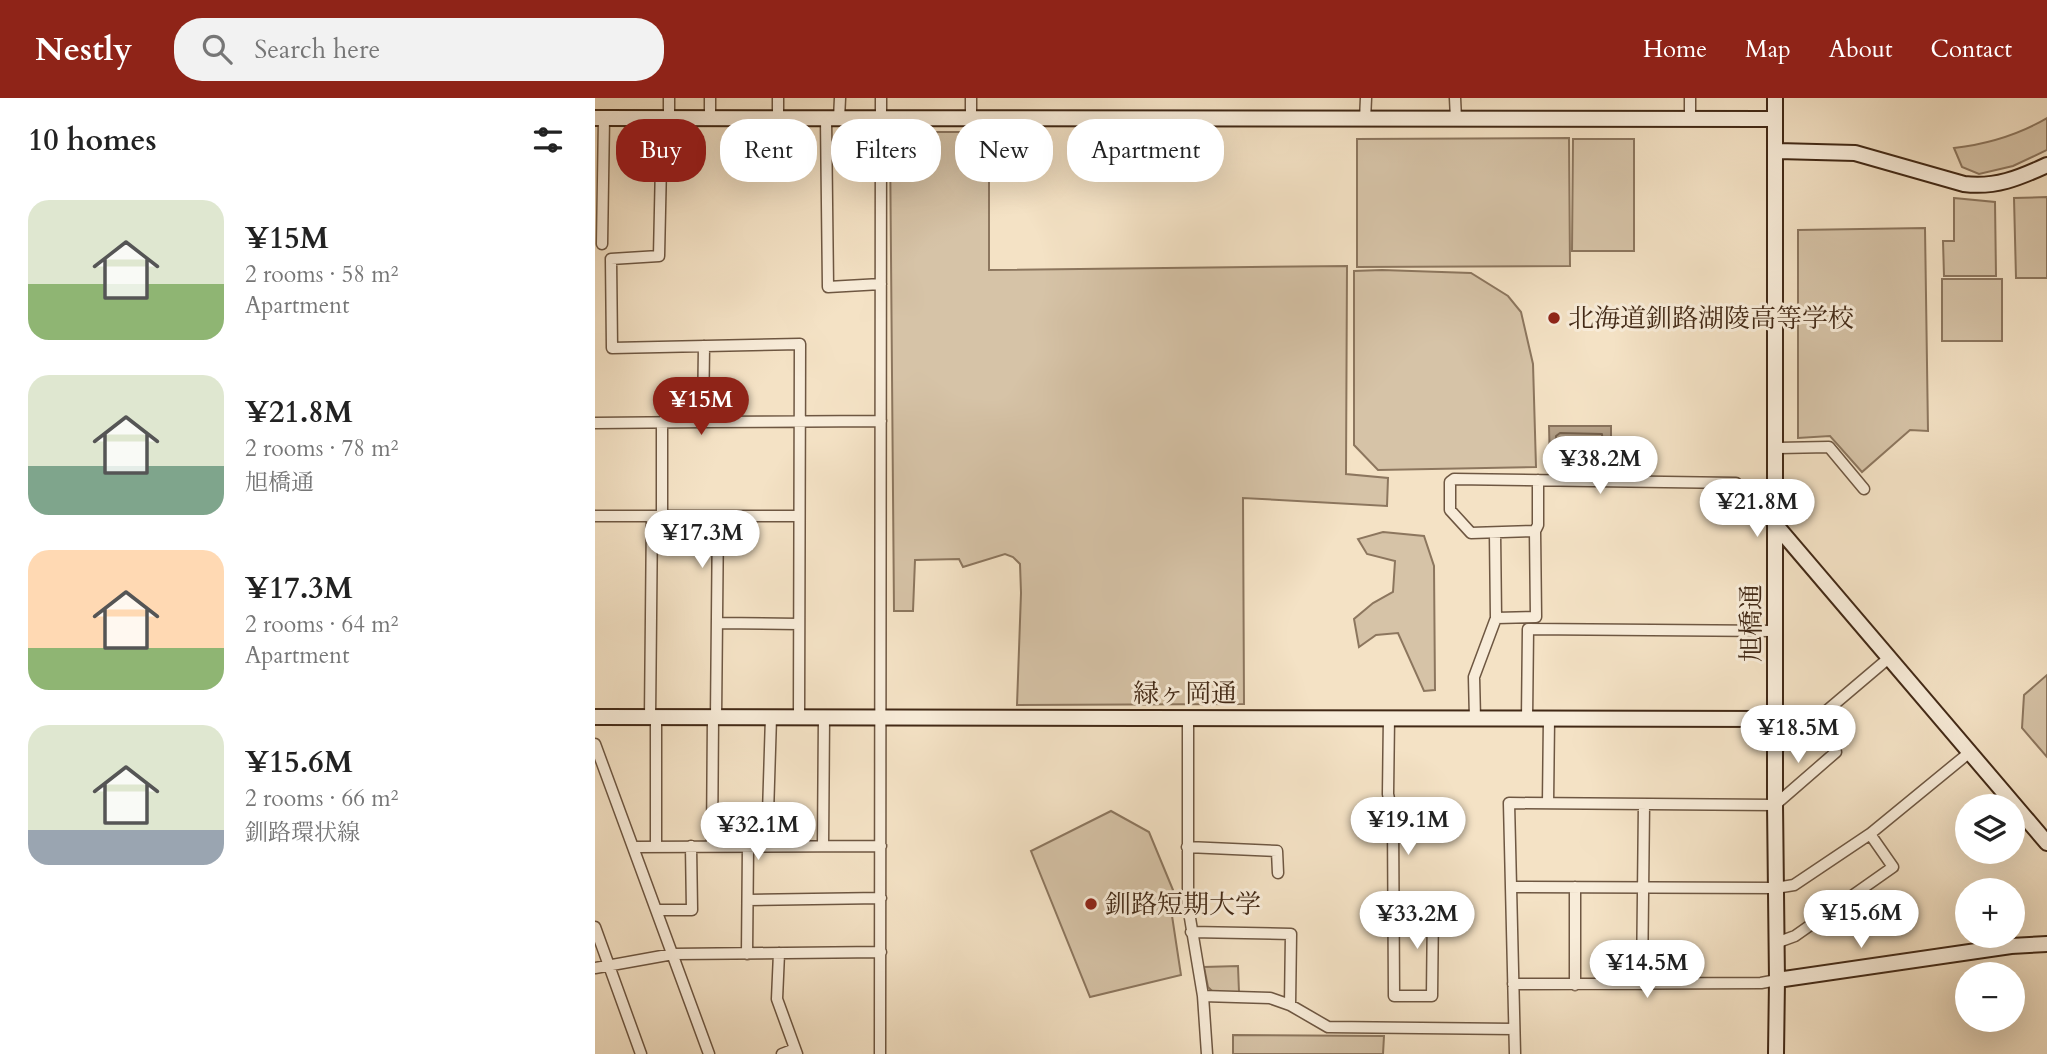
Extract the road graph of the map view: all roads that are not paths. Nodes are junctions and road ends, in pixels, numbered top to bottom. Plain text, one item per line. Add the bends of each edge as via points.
1 (669, 98) edge
2 (710, 98) edge
3 (778, 98) edge
4 (840, 98) edge
5 (881, 98) edge
6 (971, 98) edge
7 (1366, 98) edge
8 (1455, 98) edge
9 (1690, 98) edge
10 (1775, 98) edge
11 (599, 118) edge
12 (665, 118) junction
13 (710, 119) junction
14 (720, 119) edge
15 (778, 119) edge
16 (833, 119) edge
17 (882, 119) edge
18 (971, 119) edge
19 (1053, 119) edge
20 (1456, 119) junction
21 (1775, 119) junction
22 (1365, 120) junction
23 (1691, 120) junction
24 (1775, 151) junction
25 (2047, 164) edge
26 (831, 182) edge
27 (882, 182) edge
28 (602, 244) dead end
29 (881, 284) junction
30 (704, 346) junction
31 (800, 421) junction
32 (881, 421) junction
33 (662, 422) junction
34 (703, 422) junction
35 (595, 423) edge
36 (1775, 448) junction
37 (1538, 480) junction
38 (1864, 489) dead end
39 (595, 516) edge
40 (657, 516) junction
41 (718, 516) junction
42 (799, 516) junction
43 (1775, 524) junction
44 (1535, 531) junction
45 (1495, 533) junction
46 (1496, 618) junction
47 (717, 623) junction
48 (799, 624) junction
49 (1775, 631) junction
50 (1890, 657) junction
51 (714, 716) junction
52 (653, 717) junction
53 (771, 717) junction
54 (799, 717) junction
55 (824, 717) junction
56 (881, 717) junction
57 (1188, 717) junction
58 (595, 718) edge
59 (1389, 718) junction
60 (1475, 719) junction
61 (1527, 719) junction
62 (1549, 719) junction
63 (1775, 719) junction
64 (1811, 724) junction
65 (595, 744) edge
66 (1775, 750) junction
67 (1970, 752) junction
68 (1548, 803) junction
69 (1644, 804) junction
70 (1775, 805) junction
71 (1870, 834) junction
72 (2047, 843) edge
73 (656, 846) junction
74 (691, 846) junction
75 (712, 846) junction
76 (748, 846) junction
77 (767, 846) junction
78 (823, 846) junction
79 (881, 846) junction
80 (634, 847) junction
81 (1187, 847) junction
82 (1278, 873) dead end
83 (1643, 886) junction
84 (1512, 887) junction
85 (1575, 887) junction
86 (1776, 888) junction
87 (881, 898) junction
88 (748, 900) junction
89 (1393, 907) junction
90 (657, 910) junction
91 (595, 927) edge
92 (1191, 932) junction
93 (1776, 943) junction
94 (2047, 944) edge
95 (881, 952) junction
96 (779, 953) junction
97 (673, 954) junction
98 (747, 954) junction
99 (609, 967) junction
100 (595, 968) edge
101 (1777, 980) junction
102 (1513, 984) junction
103 (1642, 984) junction
104 (1575, 985) junction
105 (1203, 996) junction
106 (1290, 1005) junction
107 (1514, 1029) junction
108 (796, 1052) edge
109 (641, 1054) edge
110 (709, 1054) edge
111 (782, 1054) edge
112 (880, 1054) edge
113 (1207, 1054) edge
114 (1514, 1054) edge
115 (1776, 1054) edge

1 - 12 street
2 - 13 street
3 - 15 street
4 - 16 street
5 - 17 street
6 - 18 street
7 - 22 street
8 - 20 street
9 - 23 street
10 - 21 street, 旭橋通
11 - 12 street
11 - 28 street
12 - 13 street
12 - 30 street via 659,256 611,259 612,348
13 - 14 street
19 - 22 street
20 - 22 street
20 - 23 street
21 - 23 street
21 - 24 street, 旭橋通
24 - 25 street via 1855,153 1979,186 2006,182
24 - 36 street, 旭橋通
26 - 29 street via 828,287
27 - 29 street
29 - 32 street
30 - 31 street via 800,344
30 - 34 street
31 - 32 street
31 - 34 street
31 - 42 street
32 - 56 street
33 - 34 street
33 - 35 street
33 - 40 street
36 - 38 street via 1829,447
36 - 43 street, 旭橋通
37 - 43 street via 1736,483
37 - 44 street
37 - 45 street via 1450,482 1451,510 1471,533
39 - 40 street
40 - 41 street
40 - 52 street
41 - 42 street
41 - 47 street
42 - 48 street
43 - 49 street, 旭橋通
43 - 50 street
44 - 45 street
44 - 46 street via 1536,617
45 - 46 street
46 - 60 street via 1474,677
47 - 48 street
47 - 51 street
48 - 54 street
49 - 61 street via 1528,629
49 - 63 street, 旭橋通
50 - 64 street
50 - 67 street
51 - 52 street, 緑ヶ岡通
51 - 53 street, 緑ヶ岡通
51 - 75 street
52 - 58 street, 緑ヶ岡通
52 - 73 street
53 - 54 street, 緑ヶ岡通
53 - 77 street
54 - 55 street, 緑ヶ岡通
55 - 56 street, 緑ヶ岡通
55 - 78 street
56 - 57 street, 緑ヶ岡通
56 - 79 street
57 - 59 street, 緑ヶ岡通
57 - 81 street
59 - 60 street, 緑ヶ岡通
59 - 89 street
60 - 61 street, 緑ヶ岡通
61 - 62 street, 緑ヶ岡通
62 - 63 street, 緑ヶ岡通
62 - 68 street
63 - 66 street, 旭橋通
64 - 66 street
64 - 70 street via 1836,752
65 - 80 street
66 - 70 street, 旭橋通
67 - 71 street
67 - 72 street
68 - 69 street
68 - 84 street via 1509,803
69 - 70 street
69 - 83 street
70 - 86 street, 旭橋通
71 - 86 street via 1794,886
71 - 93 street via 1893,867 1795,936
73 - 74 street
73 - 80 street
74 - 75 street
74 - 90 street via 692,910
75 - 76 street
76 - 77 street
76 - 88 street
77 - 78 street
78 - 79 street
79 - 87 street
80 - 90 street
81 - 82 street via 1277,851
81 - 92 street
83 - 85 street
83 - 86 street
83 - 103 street
84 - 85 street
84 - 102 street
85 - 104 street
86 - 93 street, 旭橋通
87 - 88 street
87 - 95 street
88 - 98 street
89 - 89 street via 1433,907 1432,996 1394,996
90 - 97 street
91 - 99 street
92 - 105 street
92 - 106 street via 1291,934
93 - 101 street, 旭橋通
94 - 101 street
95 - 96 street
95 - 112 street
96 - 98 street
96 - 108 street via 777,999
97 - 98 street
97 - 99 street
97 - 110 street
99 - 100 street
99 - 109 street
101 - 103 street
101 - 115 street, 旭橋通
102 - 104 street
102 - 107 street
103 - 104 street
105 - 106 street via 1269,998
105 - 113 street
106 - 107 street via 1328,1027
107 - 114 street
108 - 111 street

